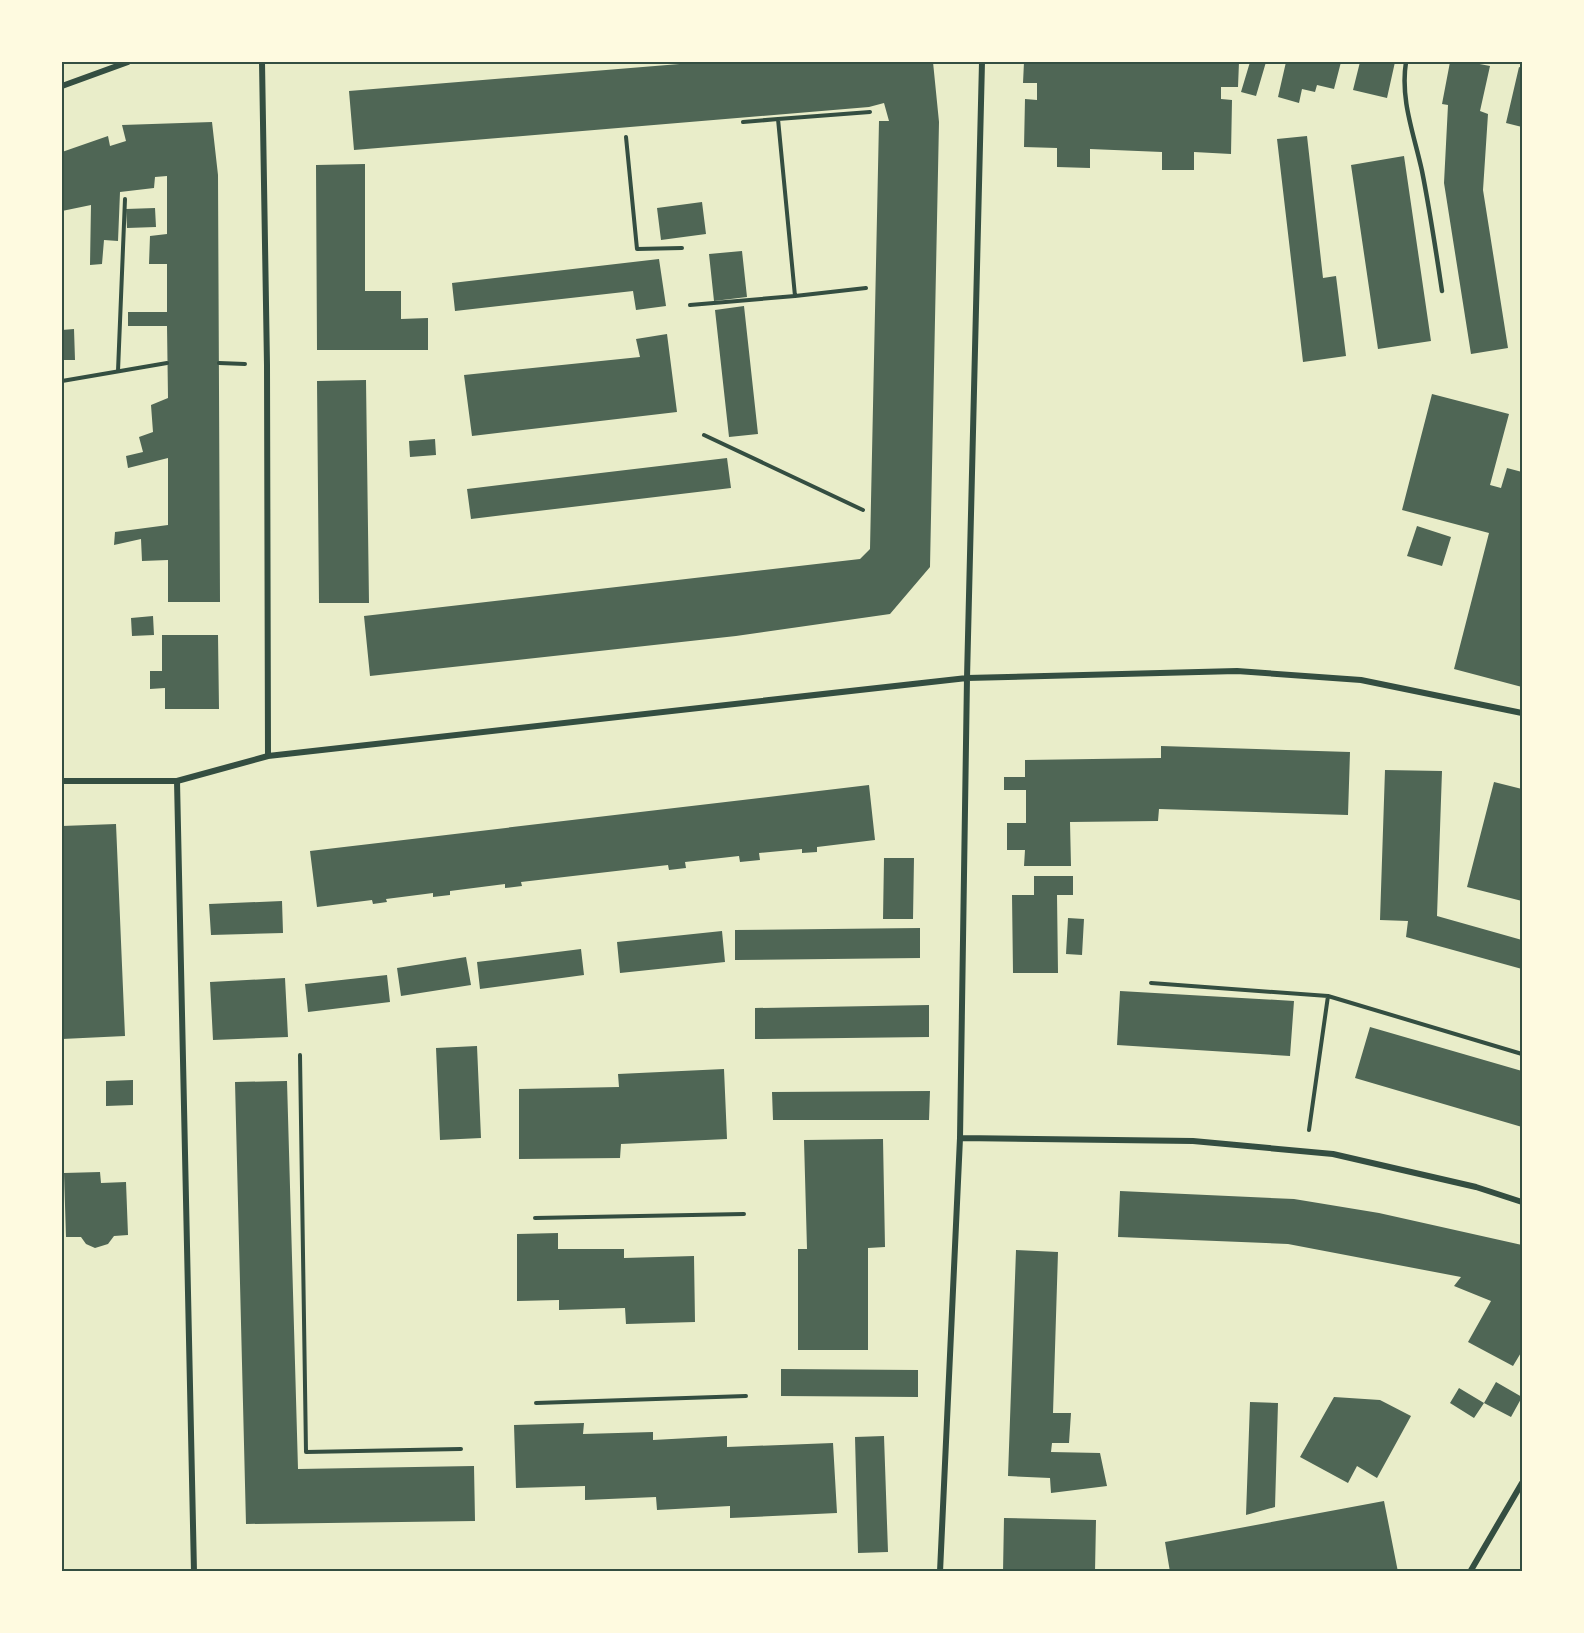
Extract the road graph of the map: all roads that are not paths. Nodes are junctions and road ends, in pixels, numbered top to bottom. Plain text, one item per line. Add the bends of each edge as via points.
1 (128, 62) edge
2 (262, 62) edge
3 (982, 62) edge
4 (1406, 62) edge
5 (62, 86) edge
6 (1442, 291) dead end
7 (967, 678) junction
8 (1522, 713) edge
9 (268, 756) junction
10 (62, 781) edge
11 (177, 781) junction
12 (960, 1138) junction
13 (1522, 1202) edge
14 (1522, 1483) edge
15 (194, 1572) edge
16 (940, 1572) edge
17 (1470, 1572) edge

1 - 5 street
2 - 9 street
3 - 7 street
4 - 6 lane via 1406,109 1428,204
7 - 8 street via 1237,671 1361,680
7 - 9 street
7 - 12 street
9 - 11 street
10 - 11 street
11 - 15 street
12 - 13 street via 1193,1141 1333,1154 1476,1187
12 - 16 street
14 - 17 street

